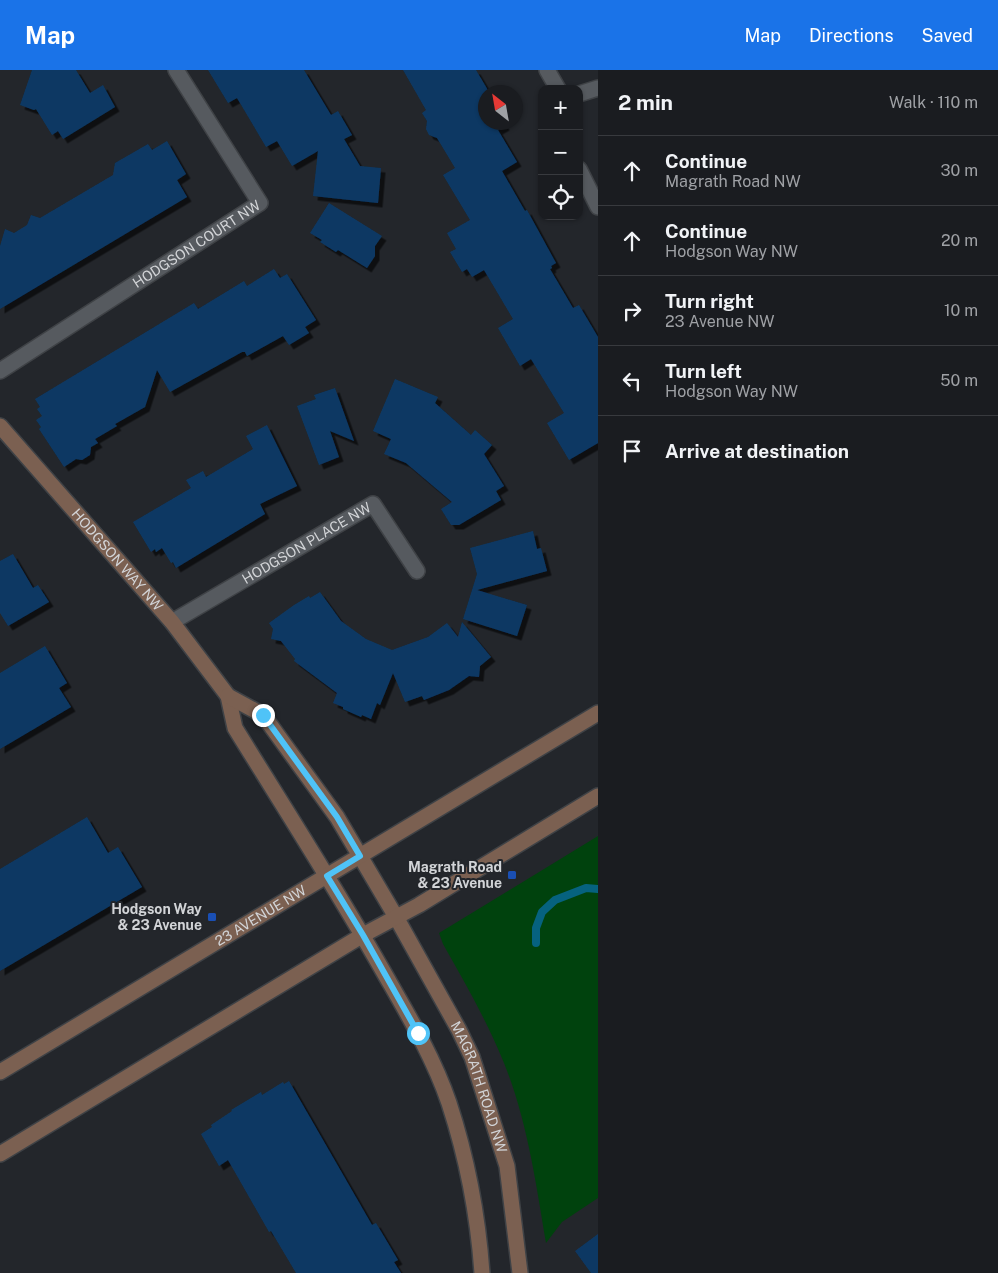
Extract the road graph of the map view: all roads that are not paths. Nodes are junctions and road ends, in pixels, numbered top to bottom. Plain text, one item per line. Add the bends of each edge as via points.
1 (176, 70) edge
2 (547, 70) edge
3 (556, 85) edge
4 (598, 88) edge
5 (583, 93) edge
6 (582, 175) edge
7 (598, 207) edge
8 (0, 371) edge
9 (0, 426) edge
10 (417, 571) dead end
11 (172, 622) junction
12 (228, 696) junction
13 (598, 713) edge
14 (598, 796) edge
15 (360, 856) junction
16 (327, 876) junction
17 (396, 917) junction
18 (363, 935) junction
19 (0, 1072) edge
20 (0, 1154) edge
21 (482, 1273) edge
22 (520, 1273) edge

1 - 8 street, HODGSON COURT NW via 260,202
2 - 3 street
4 - 5 street
6 - 7 street
9 - 11 street, HODGSON WAY NW
10 - 11 street, HODGSON PLACE NW via 373,504
11 - 12 street, HODGSON WAY NW
12 - 15 street, HODGSON WAY NW via 263,715 337,817
12 - 16 street, HODGSON WAY NW via 235,728
13 - 15 street, 23 AVENUE NW
14 - 17 street
15 - 16 street, 23 AVENUE NW
15 - 17 street, HODGSON WAY NW
16 - 18 street, HODGSON WAY NW
16 - 19 street, 23 AVENUE NW
17 - 18 street
17 - 22 street, MAGRATH ROAD NW via 472,1057 507,1166
18 - 20 street
18 - 21 street via 418,1033 448,1102 476,1210

